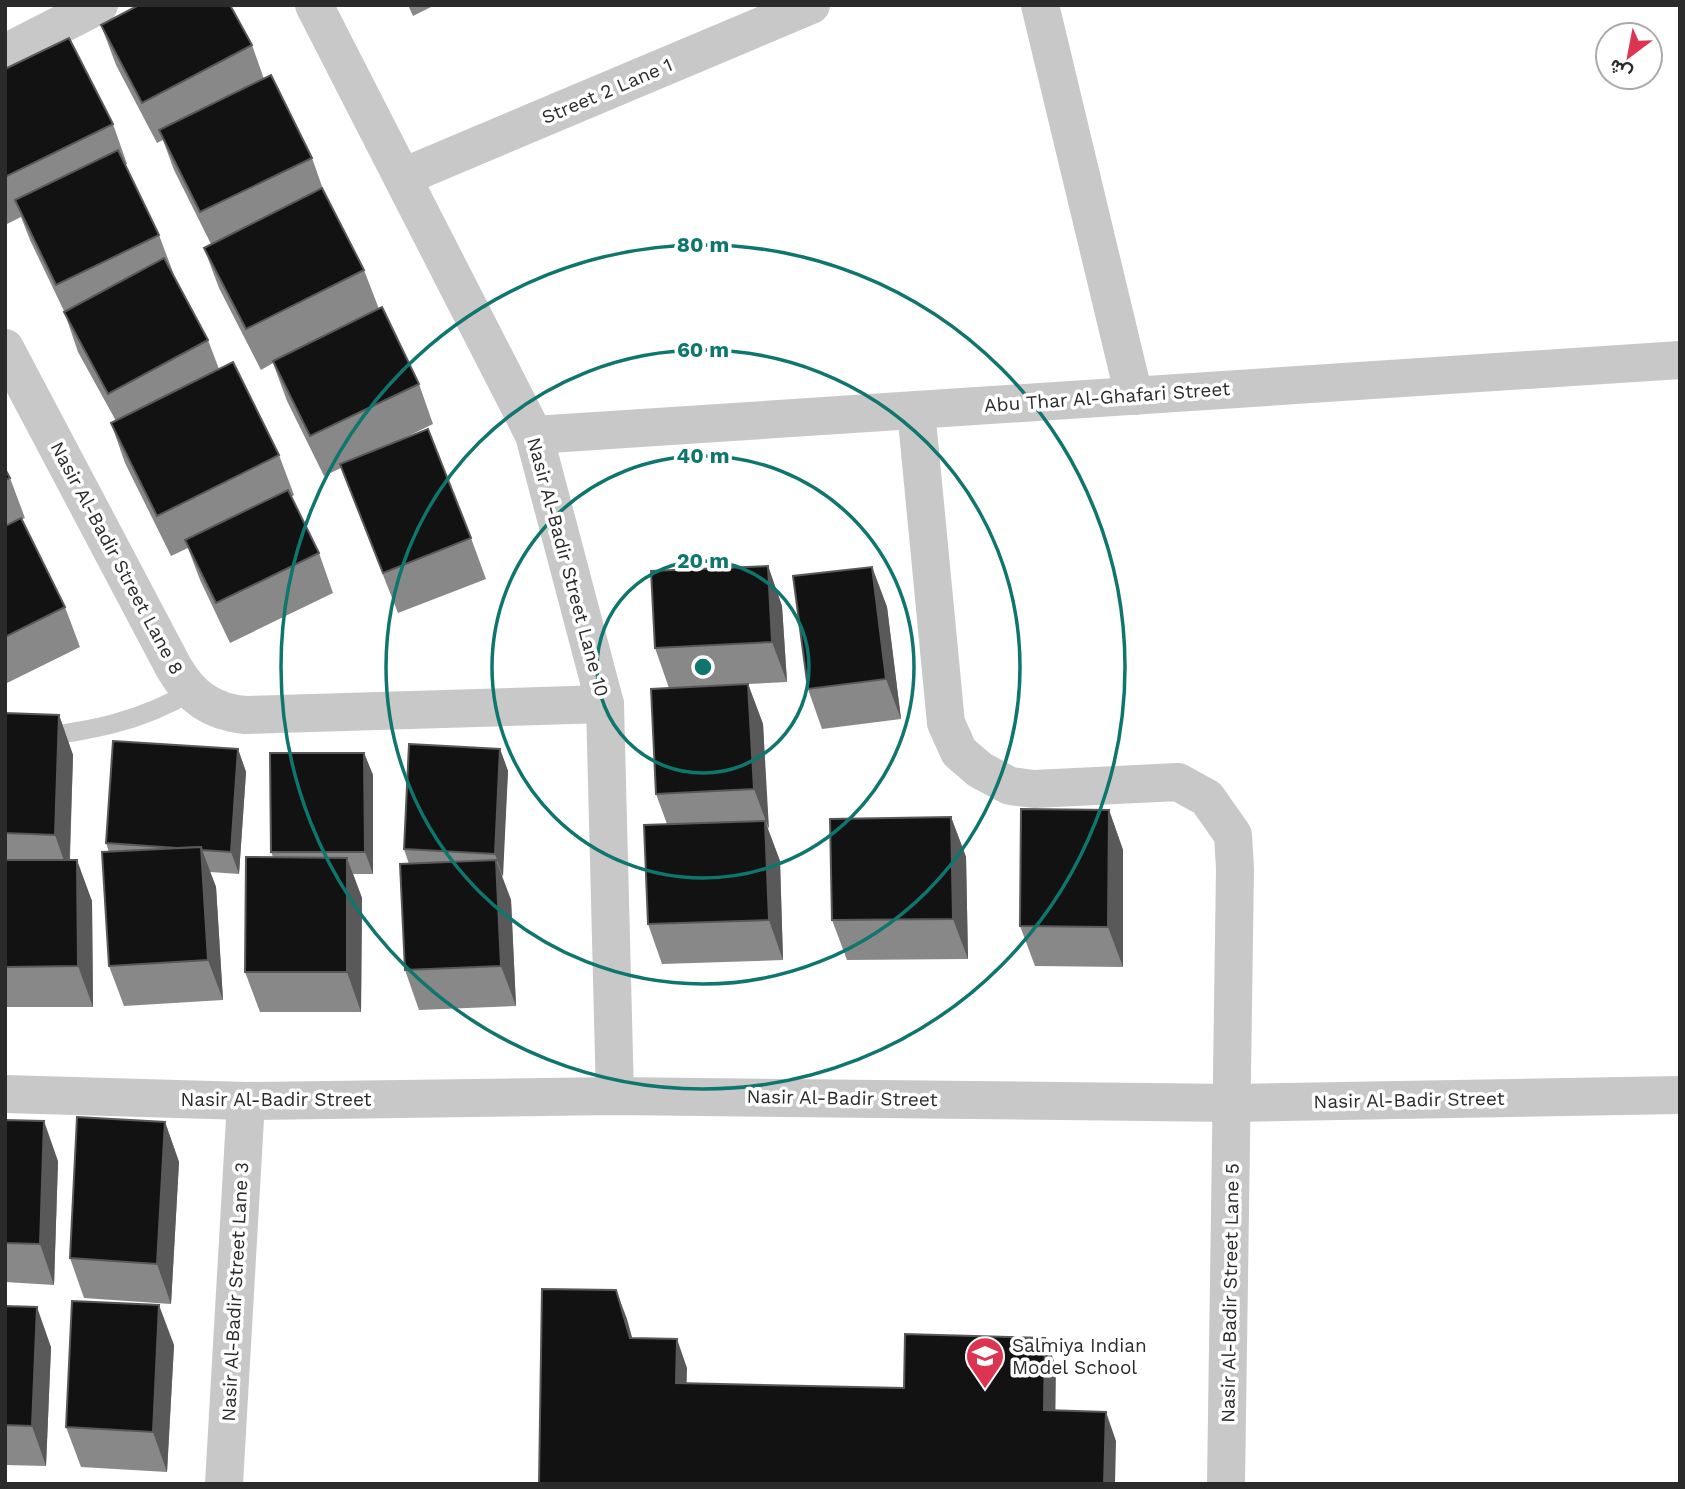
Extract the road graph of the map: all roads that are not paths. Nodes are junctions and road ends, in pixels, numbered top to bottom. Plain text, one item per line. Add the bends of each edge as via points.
1 (99, 5) edge
2 (314, 5) edge
3 (811, 5) edge
4 (1040, 5) edge
5 (5, 53) edge
6 (403, 177) junction
7 (5, 348) edge
8 (1680, 360) edge
9 (1134, 396) junction
10 (916, 410) junction
11 (534, 435) junction
12 (190, 692) junction
13 (605, 704) junction
14 (5, 743) edge
15 (5, 1094) edge
16 (1680, 1095) edge
17 (615, 1096) junction
18 (246, 1101) junction
19 (1234, 1103) junction
20 (224, 1484) edge
21 (1226, 1484) edge

1 - 5 street
2 - 6 street, Nasir Al-Badir Street Lane 10
3 - 6 street, Street 2 Lane 1
4 - 9 street
6 - 11 street, Nasir Al-Badir Street Lane 10
7 - 12 street, Nasir Al-Badir Street Lane 8
8 - 9 street, Abu Thar Al-Ghafari Street
9 - 10 street, Abu Thar Al-Ghafari Street
10 - 11 street, Abu Thar Al-Ghafari Street
10 - 19 street, Nasir Al-Badir Street Lane 5 via 946,723 959,752 979,770 1010,786 1034,789 1178,782 1207,797 1233,835
11 - 13 street, Nasir Al-Badir Street Lane 10
12 - 13 street, Nasir Al-Badir Street Lane 8 via 215,709 245,715
12 - 14 lane via 167,706 117,724
13 - 17 street, Nasir Al-Badir Street Lane 10
15 - 18 street, Nasir Al-Badir Street
16 - 19 street, Nasir Al-Badir Street
17 - 18 street, Nasir Al-Badir Street
17 - 19 street, Nasir Al-Badir Street
18 - 20 street, Nasir Al-Badir Street Lane 3
19 - 21 street, Nasir Al-Badir Street Lane 5

